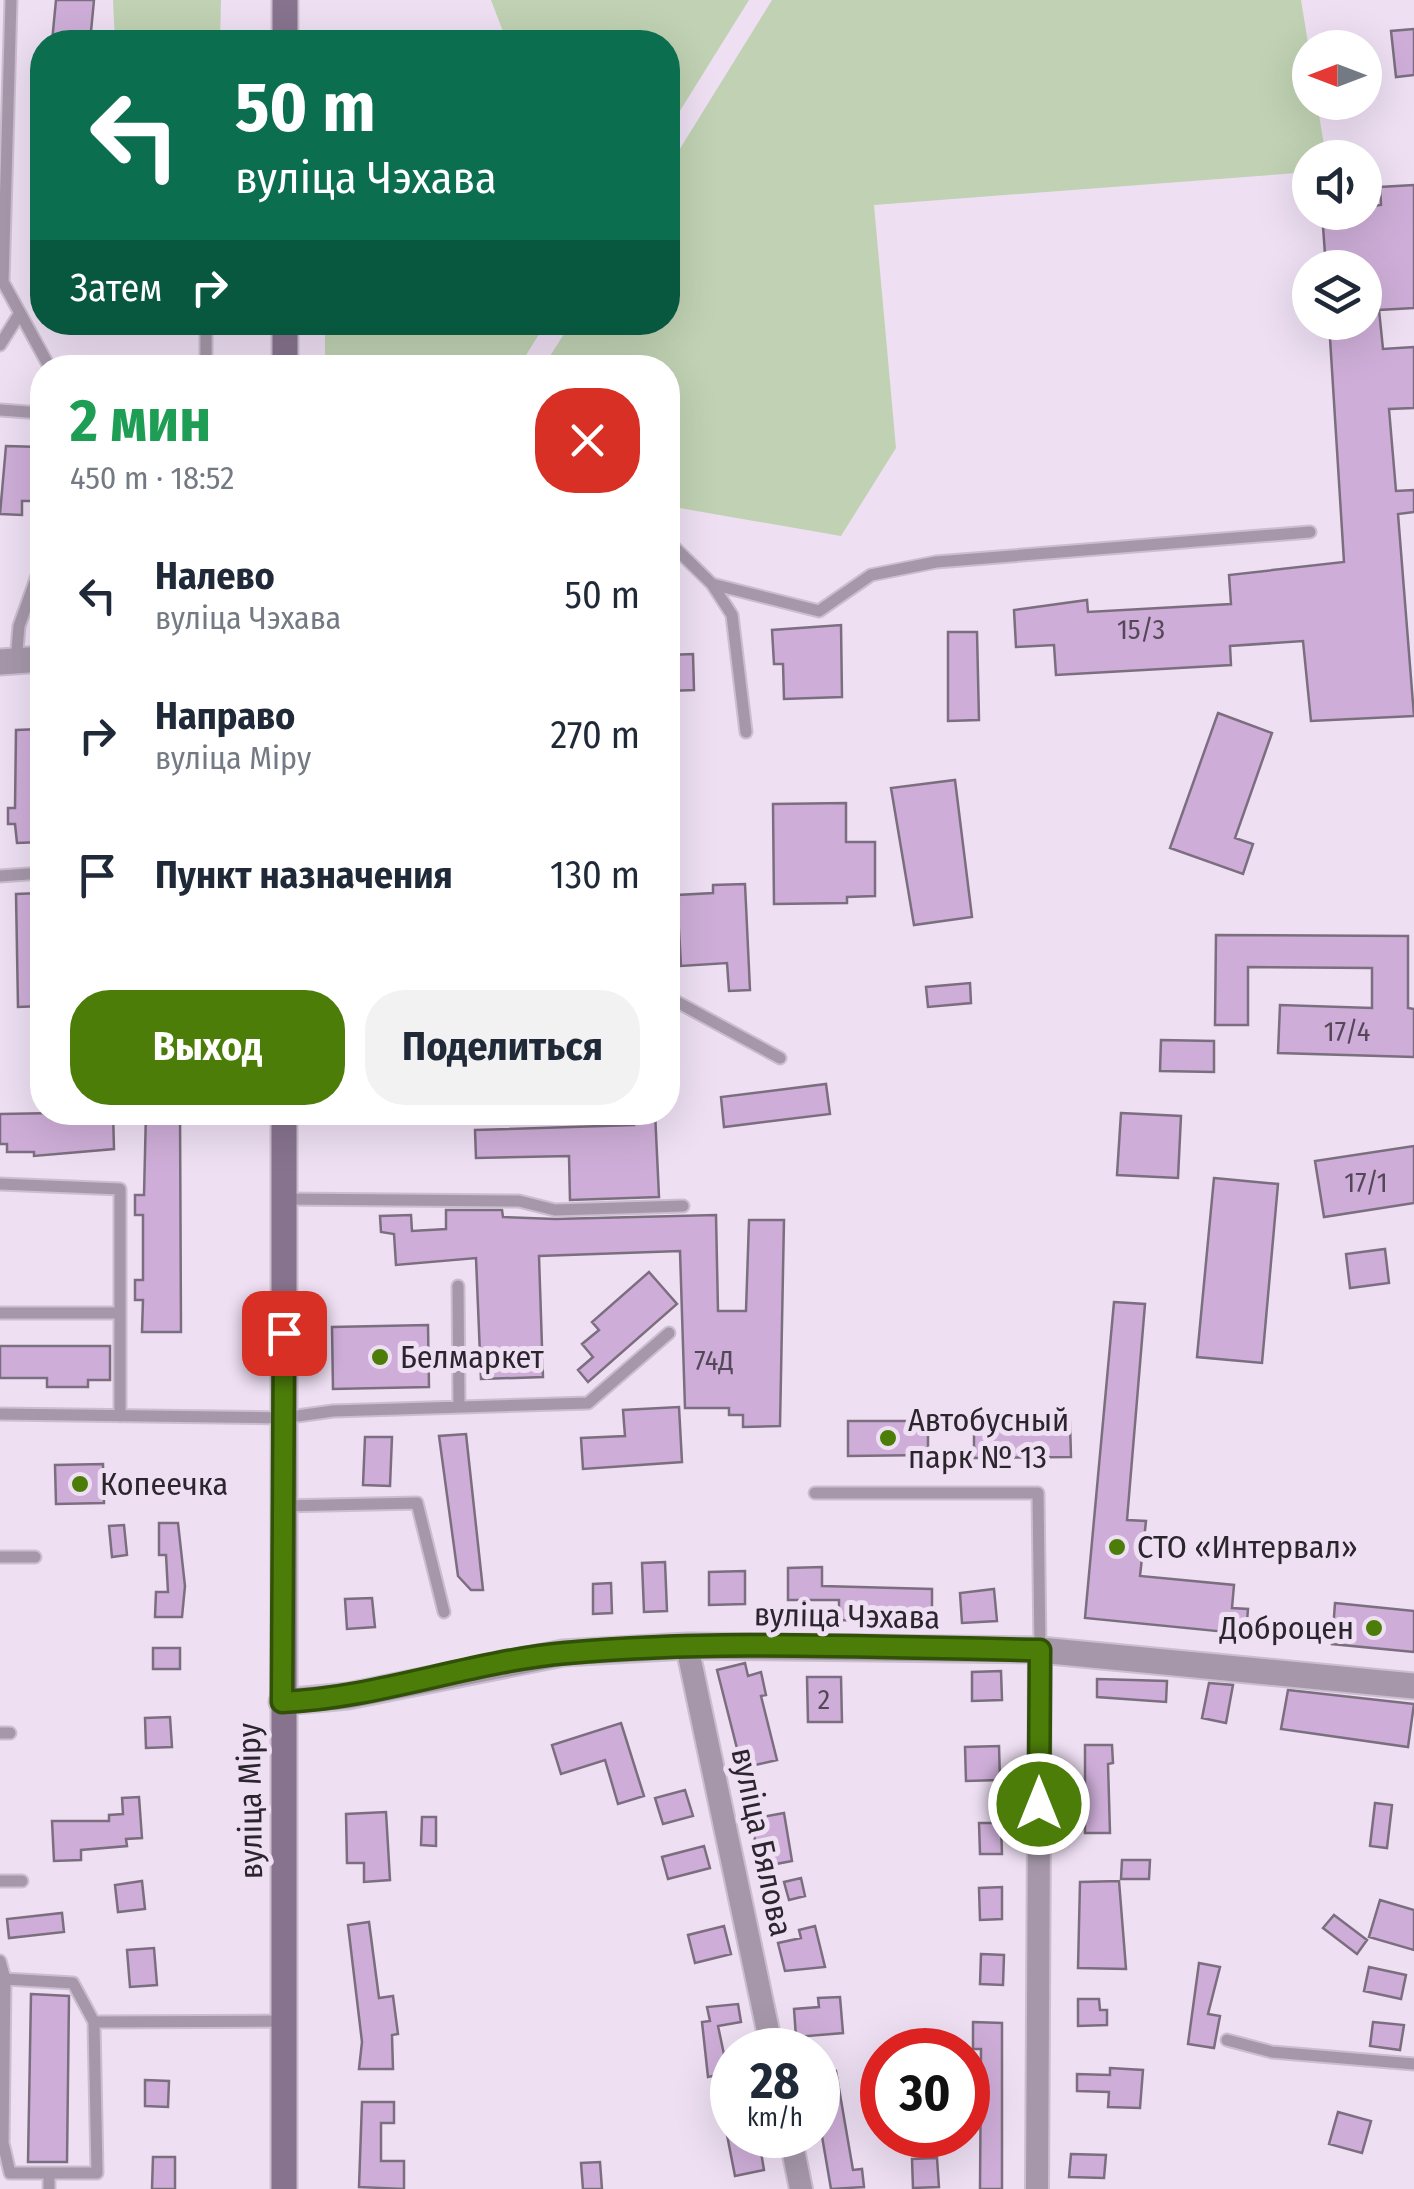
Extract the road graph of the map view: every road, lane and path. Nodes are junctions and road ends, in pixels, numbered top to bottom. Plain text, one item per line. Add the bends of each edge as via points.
1 (11, 0) edge
2 (285, 0) edge
3 (285, 30) edge
4 (20, 313) junction
5 (30, 331) edge
6 (0, 345) edge
7 (0, 410) edge
8 (30, 412) edge
9 (1310, 532) dead end
10 (680, 552) edge
11 (712, 584) junction
12 (30, 595) edge
13 (8, 662) edge
14 (746, 732) dead end
15 (30, 874) edge
16 (0, 876) edge
17 (680, 1004) edge
18 (780, 1058) dead end
19 (284, 1125) edge
20 (0, 1184) edge
21 (284, 1199) junction
22 (682, 1206) dead end
23 (458, 1286) dead end
24 (0, 1313) edge
25 (120, 1313) junction
26 (669, 1333) dead end
27 (459, 1407) junction
28 (0, 1414) edge
29 (120, 1416) junction
30 (283, 1418) junction
31 (815, 1492) dead end
32 (282, 1506) junction
33 (0, 1557) edge
34 (35, 1557) dead end
35 (444, 1612) dead end
36 (688, 1646) junction
37 (1040, 1650) junction
38 (1414, 1686) edge
39 (282, 1702) junction
40 (0, 1881) edge
41 (22, 1882) dead end
42 (0, 1961) edge
43 (5, 1979) junction
44 (285, 2021) junction
45 (94, 2022) junction
46 (767, 2028) edge
47 (1227, 2040) dead end
48 (2, 2053) edge
49 (1414, 2064) edge
50 (1, 2143) edge
51 (795, 2158) edge
52 (49, 2173) junction
53 (96, 2174) junction
54 (49, 2189) edge
55 (97, 2189) edge
56 (284, 2189) edge
57 (802, 2189) edge
58 (1036, 2189) edge

1 - 4 lane via 3,282
2 - 3 main road
4 - 5 lane
4 - 6 lane
7 - 8 lane
9 - 11 lane via 936,562 870,575 819,611
10 - 11 lane
11 - 14 lane via 732,616
12 - 13 lane
15 - 16 lane
17 - 18 lane
19 - 21 main road, вуліца Міру
20 - 25 lane via 120,1190
21 - 22 lane via 519,1201 555,1210
21 - 30 main road, вуліца Міру
23 - 27 lane
24 - 25 lane
25 - 29 lane
26 - 27 lane via 588,1403
27 - 30 lane
28 - 29 lane
29 - 30 lane
30 - 32 main road, вуліца Міру
31 - 37 lane via 1038,1493
32 - 35 lane via 418,1503
32 - 39 main road, вуліца Міру
33 - 34 lane
36 - 37 street, вуліца Чэхава
36 - 39 street, вуліца Чэхава via 563,1653 348,1696
36 - 46 street, вуліца Бялова
37 - 38 street, вуліца Чэхава
37 - 58 street
39 - 44 main road, вуліца Міру
40 - 41 lane
42 - 43 lane
43 - 45 lane via 73,1983
43 - 48 lane
44 - 45 lane
44 - 56 main road, вуліца Міру
45 - 53 lane
47 - 49 lane via 1272,2052
48 - 50 lane
50 - 52 lane via 10,2173
51 - 57 street
52 - 53 lane
52 - 54 lane
53 - 55 lane

